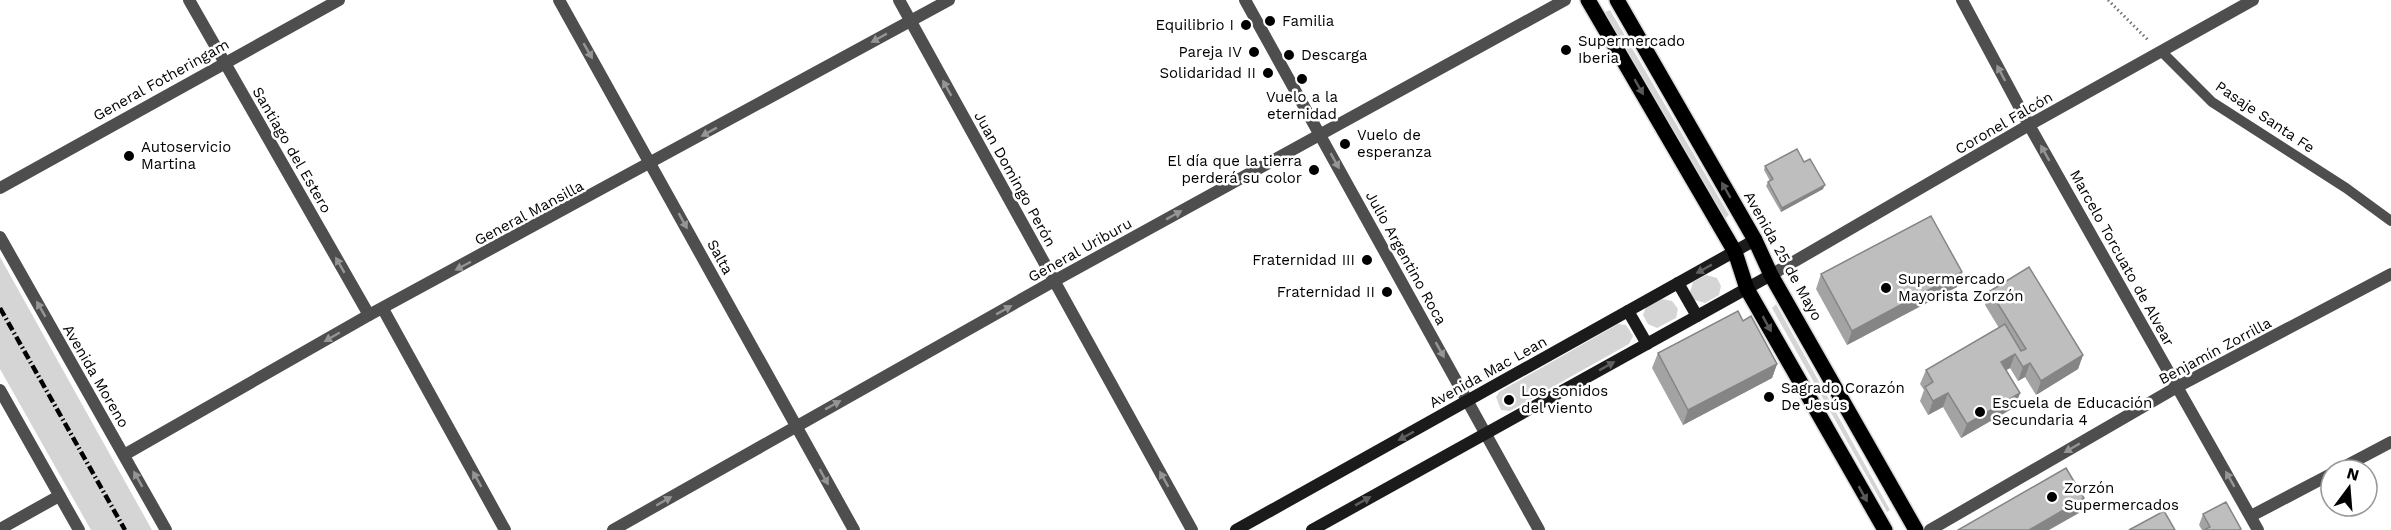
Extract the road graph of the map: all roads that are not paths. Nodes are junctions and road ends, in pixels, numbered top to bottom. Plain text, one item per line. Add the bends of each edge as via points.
1 (189, 0) edge
2 (339, 0) edge
3 (559, 0) edge
4 (899, 0) edge
5 (949, 0) edge
6 (1245, 0) edge
7 (1564, 0) edge
8 (1588, 0) edge
9 (1617, 0) edge
10 (1962, 0) edge
11 (2253, 0) edge
12 (910, 21) junction
13 (2162, 52) junction
14 (224, 62) junction
15 (2029, 125) junction
16 (1320, 135) junction
17 (652, 164) junction
18 (0, 188) edge
19 (2391, 221) edge
20 (0, 237) edge
21 (1755, 240) junction
22 (1735, 252) junction
23 (2391, 273) edge
24 (1772, 275) junction
25 (1054, 281) junction
26 (1678, 283) junction
27 (1747, 289) junction
28 (383, 309) junction
29 (1628, 311) junction
30 (369, 315) junction
31 (1697, 316) junction
32 (1647, 344) junction
33 (2177, 387) junction
34 (0, 390) edge
35 (1468, 401) junction
36 (796, 426) junction
37 (1486, 433) junction
38 (2391, 442) edge
39 (124, 455) junction
40 (2361, 458) edge
41 (2319, 480) edge
42 (59, 496) junction
43 (2251, 516) junction
44 (0, 529) edge
45 (79, 530) edge
46 (166, 530) edge
47 (505, 530) edge
48 (613, 530) edge
49 (854, 530) edge
50 (1192, 530) edge
51 (1236, 530) edge
52 (1312, 530) edge
53 (1539, 530) edge
54 (1885, 530) edge
55 (1916, 530) edge
56 (1930, 530) edge
57 (2258, 530) edge

1 - 14 street, Santiago del Estero
2 - 14 street, General Fotheringam
3 -> 17 street, Salta
4 - 12 street, Juan Domingo Perón
5 - 12 street, General Mansilla
6 - 16 street, Julio Argentino Roca
7 - 16 street, General Uriburu
8 -> 22 main road
21 -> 9 main road, Avenida 25 de Mayo
15 -> 10 street, Marcelo Torcuato de Alvear
11 - 13 street, Coronel Falcón
12 -> 17 street, General Mansilla
25 -> 12 street, Juan Domingo Perón
13 - 15 street, Coronel Falcón
13 - 19 lane, Pasaje Santa Fe via 2212,102
14 - 18 street, General Fotheringam
30 -> 14 street, Santiago del Estero
15 - 24 street, Coronel Falcón
33 -> 15 street, Marcelo Torcuato de Alvear
25 -> 16 street, General Uriburu
16 -> 35 street, Julio Argentino Roca
17 -> 28 street, General Mansilla
17 -> 36 street, Salta
39 -> 20 street, Avenida Moreno
21 - 22 main road, Avenida Mac Lean
21 - 24 main road, Avenida 25 de Mayo
22 -> 26 main road, Avenida Mac Lean
22 - 27 main road
23 - 33 street, Benjamín Zorrilla
24 - 27 main road
24 - 55 main road, Avenida 25 de Mayo
36 -> 25 street, General Uriburu
50 -> 25 street, Juan Domingo Perón
26 - 29 main road, Avenida Mac Lean
26 - 31 main road
27 - 31 main road
27 -> 54 main road
28 - 30 street, General Mansilla
47 -> 28 street
29 - 32 main road
29 - 35 main road, Avenida Mac Lean
30 -> 39 street, General Mansilla
31 - 32 main road
37 -> 32 main road
43 -> 33 street, Marcelo Torcuato de Alvear
33 -> 56 street, Benjamín Zorrilla
34 - 42 street
35 - 37 street, Julio Argentino Roca
35 -> 51 main road, Avenida Mac Lean
48 -> 36 street, General Uriburu
36 -> 49 street, Salta
52 -> 37 main road
37 - 53 street, Julio Argentino Roca
38 - 40 street
46 -> 39 street, Avenida Moreno
41 - 43 street
42 - 44 street
42 - 45 street
43 - 57 street, Marcelo Torcuato de Alvear

